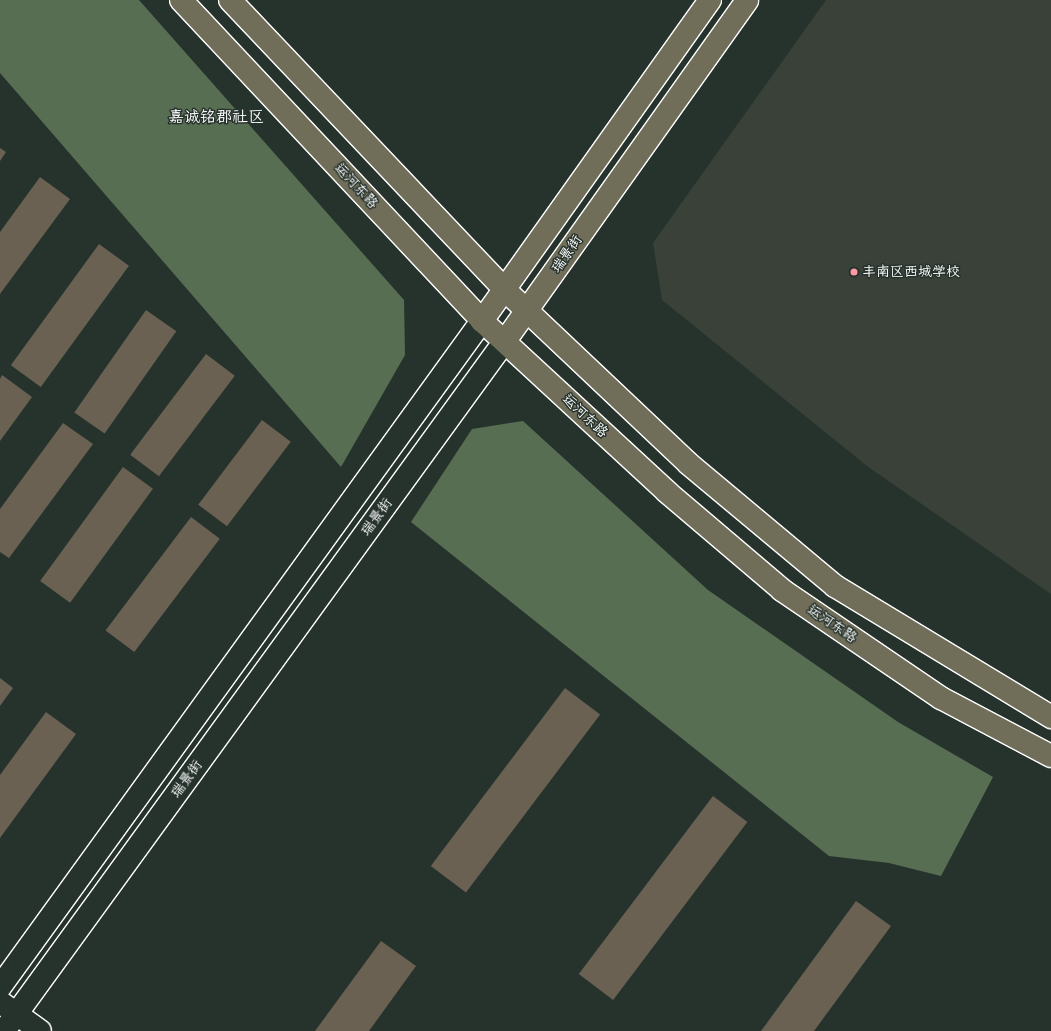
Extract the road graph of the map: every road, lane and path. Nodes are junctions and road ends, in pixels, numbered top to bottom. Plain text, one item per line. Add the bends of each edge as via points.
1 (181, 0) edge
2 (230, 0) edge
3 (710, 0) edge
4 (747, 0) edge
5 (505, 290) junction
6 (527, 311) junction
7 (482, 320) junction
8 (504, 341) junction
9 (1051, 717) edge
10 (1051, 756) edge
11 (0, 987) edge
12 (7, 1016) edge
13 (40, 1031) edge

1 - 7 main road, 运河东路
2 - 5 main road
3 - 5 main road, 瑞景街
4 - 6 main road, 瑞景街
5 - 6 main road
5 - 7 main road, 瑞景街
6 - 8 main road, 瑞景街
6 - 9 main road via 689,464 835,586
7 - 8 main road, 运河东路
7 - 11 street, 瑞景街
8 - 10 main road, 运河东路 via 667,492 782,590 942,698
8 - 12 street, 瑞景街
12 - 13 street

